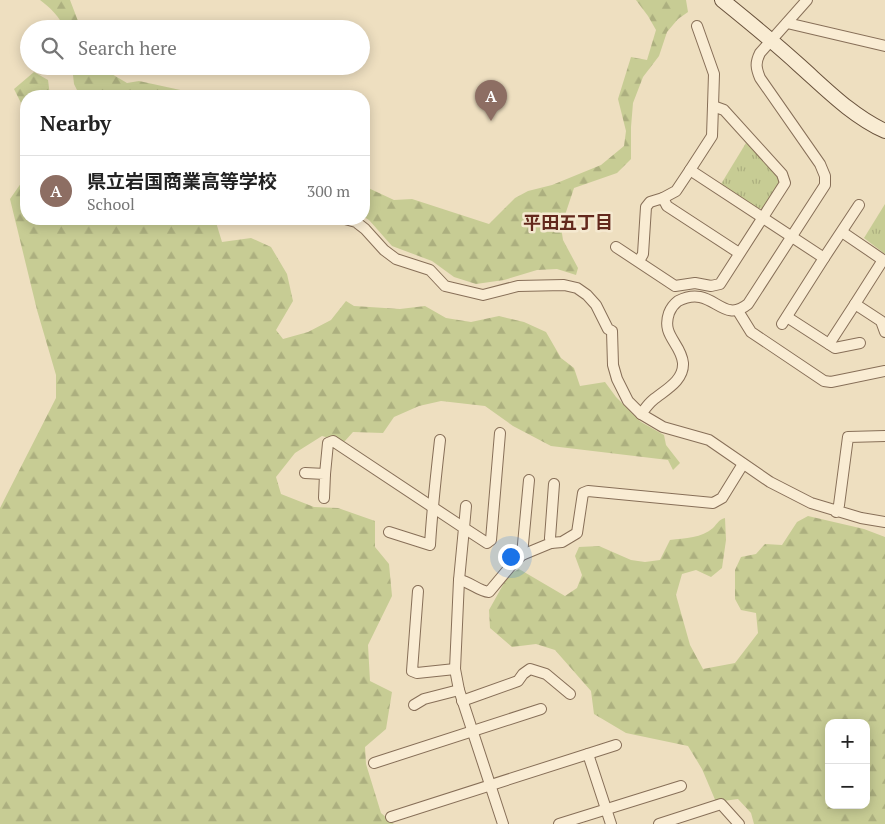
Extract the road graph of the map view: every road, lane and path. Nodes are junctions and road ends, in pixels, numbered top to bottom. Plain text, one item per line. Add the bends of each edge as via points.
1 (722, 0) edge
2 (807, 0) edge
3 (787, 23) junction
4 (697, 26) dead end
5 (772, 40) junction
6 (885, 46) edge
7 (713, 106) junction
8 (885, 132) edge
9 (690, 170) junction
10 (663, 198) junction
11 (859, 205) dead end
12 (763, 218) junction
13 (360, 225) edge
14 (842, 232) junction
15 (792, 237) junction
16 (616, 248) dead end
17 (739, 253) junction
18 (824, 258) junction
19 (639, 261) junction
20 (855, 304) junction
21 (738, 311) junction
22 (885, 332) edge
23 (860, 343) dead end
24 (829, 344) junction
25 (885, 370) edge
26 (641, 414) junction
27 (500, 433) dead end
28 (885, 436) edge
29 (440, 440) dead end
30 (743, 464) junction
31 (305, 473) dead end
32 (325, 474) junction
33 (528, 480) dead end
34 (554, 484) dead end
35 (324, 498) dead end
36 (432, 506) junction
37 (466, 506) dead end
38 (836, 512) junction
39 (885, 522) edge
40 (464, 528) junction
41 (388, 532) dead end
42 (551, 543) junction
43 (522, 555) junction
44 (459, 580) junction
45 (418, 591) dead end
46 (454, 669) junction
47 (459, 690) junction
48 (570, 694) dead end
49 (462, 701) junction
50 (414, 705) dead end
51 (541, 709) dead end
52 (472, 731) junction
53 (616, 744) dead end
54 (588, 754) junction
55 (374, 763) dead end
56 (491, 786) junction
57 (681, 786) dead end
58 (606, 809) junction
59 (391, 817) dead end
60 (503, 824) edge
61 (559, 824) edge
62 (611, 824) edge
63 (659, 824) edge
64 (739, 824) edge

1 - 5 street
2 - 3 street
3 - 5 street
3 - 6 street
4 - 7 street via 714,74
5 - 8 street via 846,106
5 - 15 street via 760,53 756,68 825,176 822,192
7 - 9 street via 712,136
7 - 12 street via 724,110 782,174 785,183
9 - 10 street via 676,191
9 - 12 street
10 - 17 street via 667,206
10 - 19 street via 650,202 646,207 643,254
11 - 14 street
12 - 15 street
12 - 17 street
13 - 26 street via 396,259 430,270 445,286 482,295 505,288 542,285 564,285 582,291 596,305 612,331 613,365 617,379 628,401
14 - 18 street
14 - 20 street via 883,260
15 - 18 street
15 - 21 street via 748,304
16 - 19 street
17 - 19 street via 720,284 711,286 695,283 676,286
18 - 24 street via 785,321
20 - 22 street via 881,321
20 - 24 street
21 - 25 street via 751,332 824,382
21 - 26 street via 730,311 698,296 676,303 668,316 667,329 680,351 682,370 673,384 651,401
23 - 24 street via 835,348
26 - 30 street via 663,427 709,440
27 - 40 street via 491,540 487,543
28 - 38 street via 848,437
29 - 36 street
30 - 38 street via 770,482
30 - 42 street via 722,498 713,503 583,493 577,533 562,542
31 - 32 street
32 - 35 street
32 - 36 street via 328,443 333,441
33 - 43 street
34 - 42 street
36 - 40 street
36 - 41 street via 430,545
37 - 40 street
38 - 39 street
40 - 44 street
42 - 43 street
43 - 44 street via 489,592 481,592
44 - 46 street
45 - 46 street via 412,670 417,673
46 - 47 street
47 - 49 street
47 - 50 street via 424,699
48 - 49 street via 546,674 530,669 518,681
49 - 52 street
51 - 52 street
52 - 55 street
52 - 56 street
53 - 54 street
54 - 56 street
54 - 58 street
56 - 59 street
56 - 60 street
57 - 58 street
58 - 61 street
58 - 62 street
63 - 64 street via 721,804

